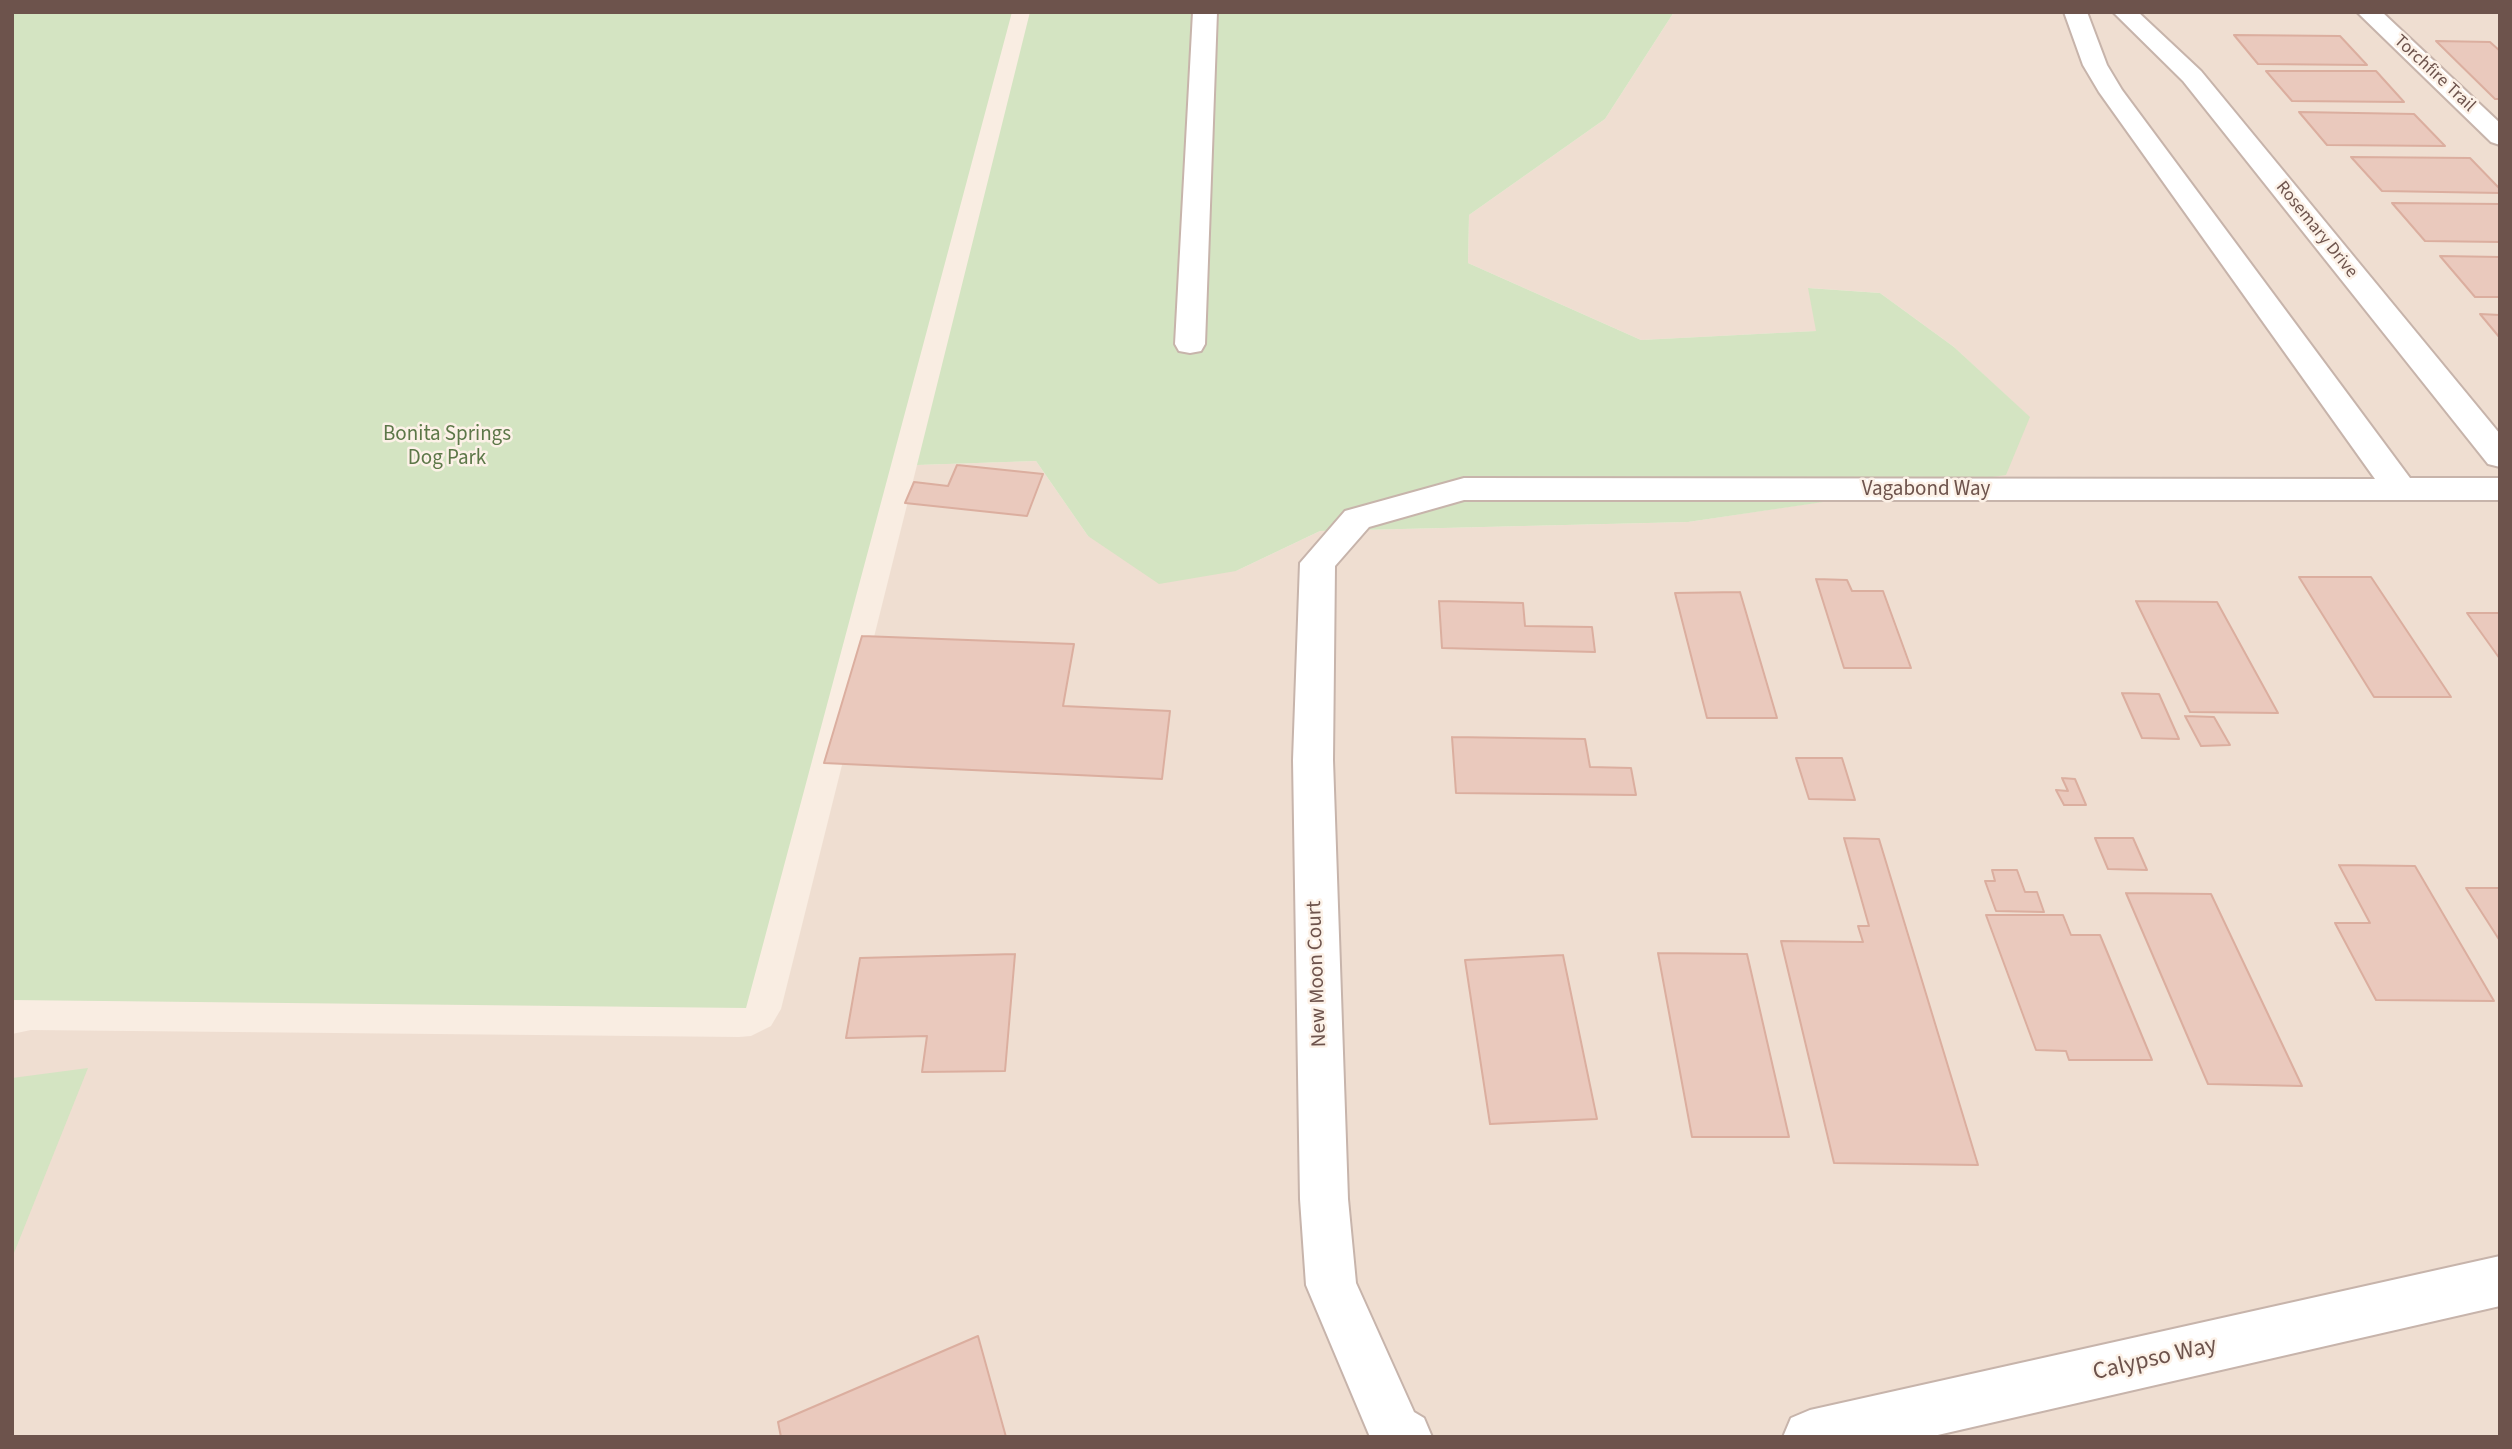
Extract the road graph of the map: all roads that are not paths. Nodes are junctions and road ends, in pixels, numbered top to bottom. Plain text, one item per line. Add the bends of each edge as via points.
1 (1205, 12) edge
2 (2075, 12) edge
3 (2124, 12) edge
4 (2368, 12) edge
5 (2494, 126) edge
6 (1190, 344) dead end
7 (2500, 456) edge
8 (2400, 489) junction
9 (2500, 489) edge
10 (1357, 519) joint
11 (2500, 1281) edge
12 (1400, 1434) edge
13 (1810, 1437) edge

1 - 6 street
2 - 8 street via 2095,65 2111,92
3 - 7 street, Rosemary Drive via 2192,76
4 - 5 street, Torchfire Trail
8 - 9 street, Vagabond Way
8 - 10 street, Vagabond Way via 1464,489
10 - 12 street, New Moon Court via 1318,562 1313,760 1324,1199 1331,1284
11 - 13 street, Calypso Way

